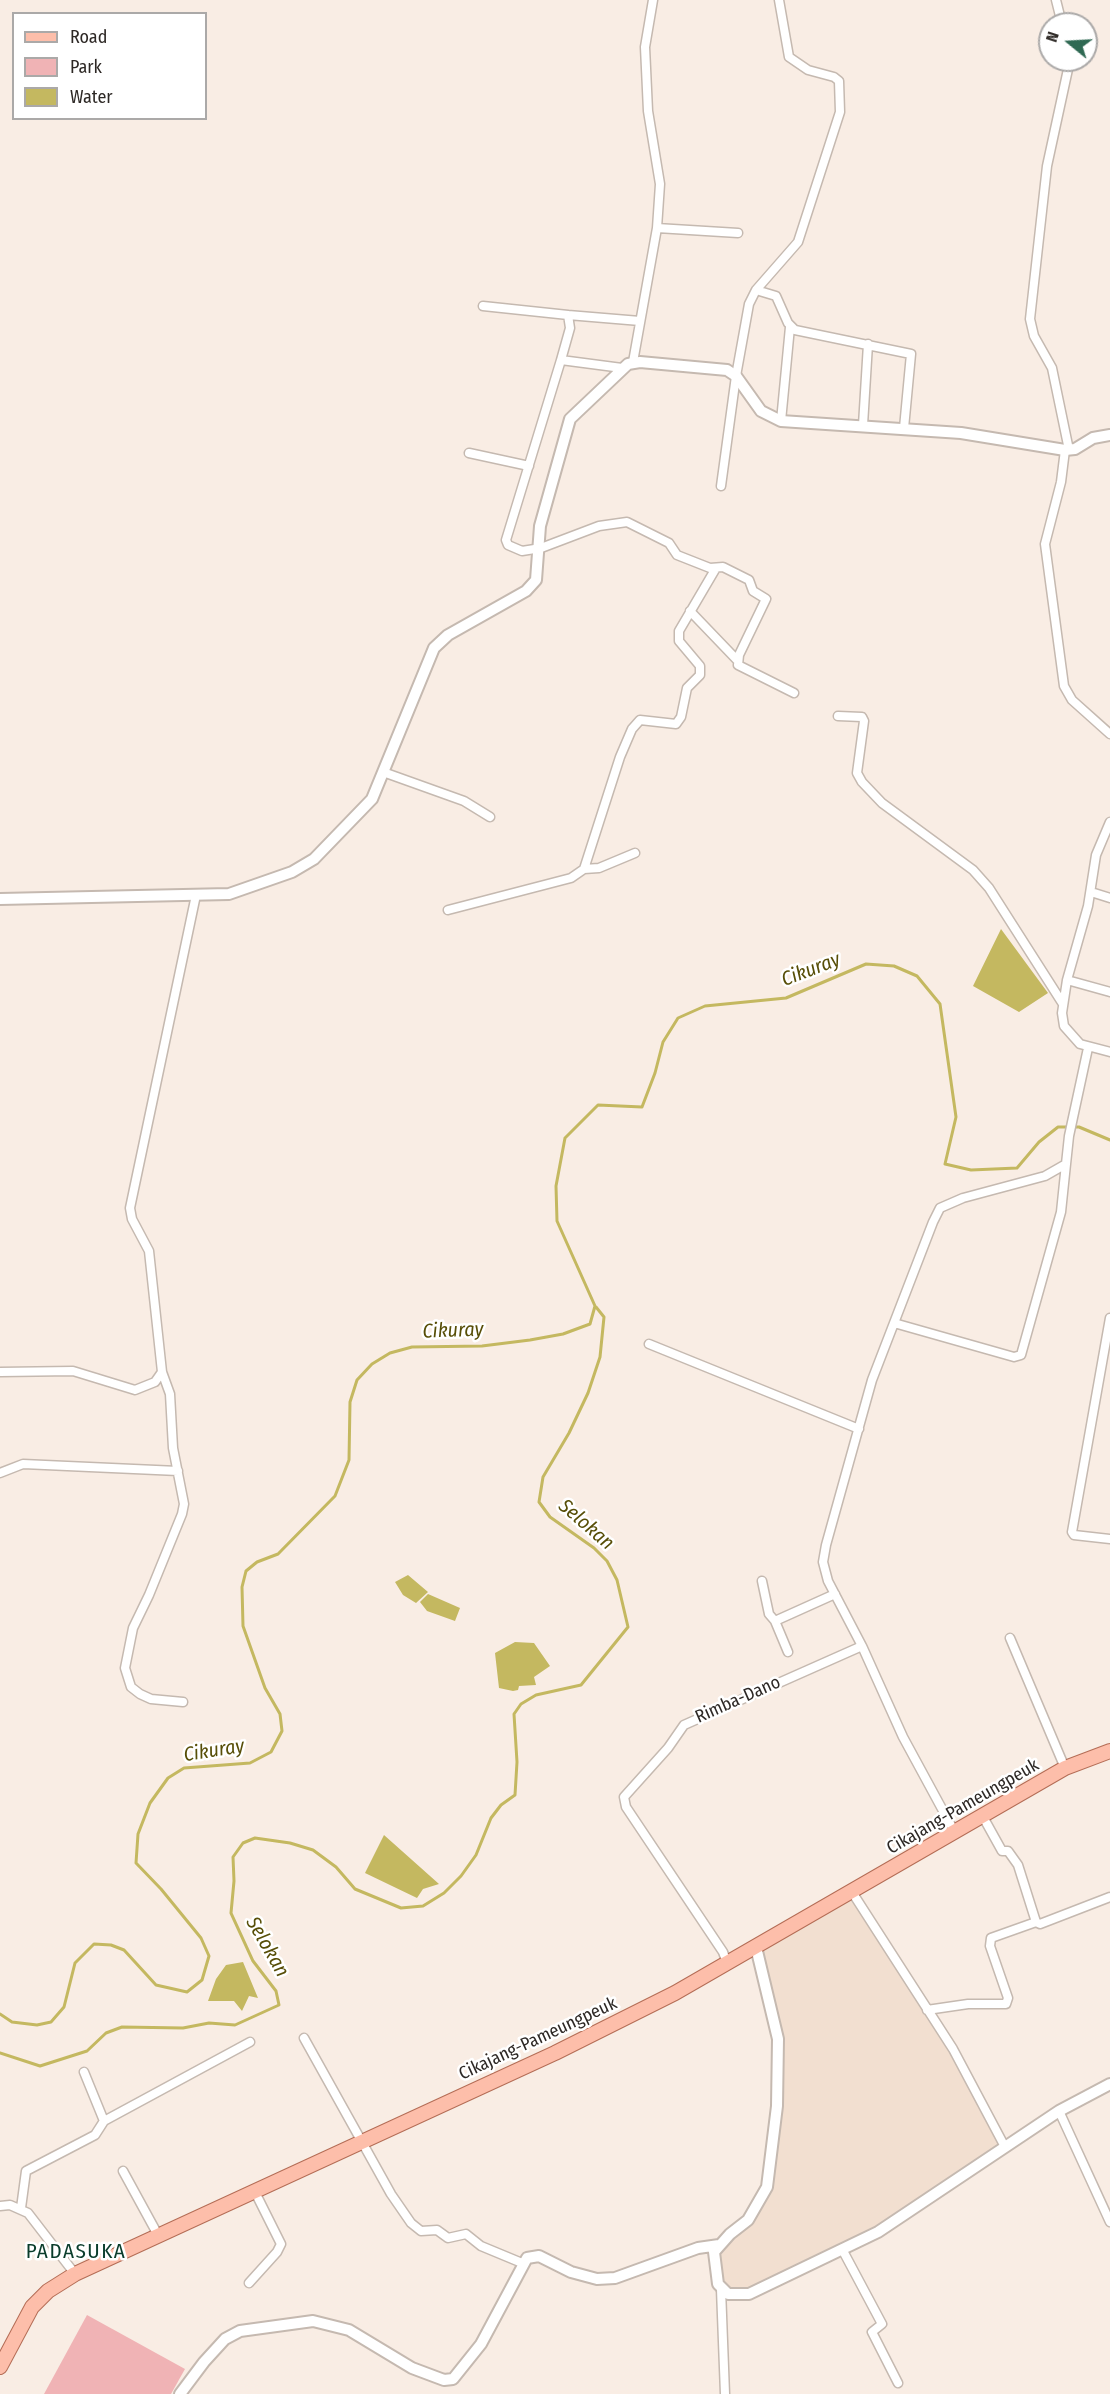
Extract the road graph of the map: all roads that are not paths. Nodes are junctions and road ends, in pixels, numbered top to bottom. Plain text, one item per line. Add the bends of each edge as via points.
1 (653, 0) edge
2 (779, 0) edge
3 (1067, 72) edge
4 (657, 228) junction
5 (738, 233) dead end
6 (756, 290) junction
7 (483, 306) dead end
8 (568, 315) junction
9 (640, 321) junction
10 (790, 327) junction
11 (868, 345) junction
12 (561, 360) junction
13 (633, 362) junction
14 (622, 368) junction
15 (736, 376) junction
16 (782, 421) junction
17 (863, 425) junction
18 (904, 428) junction
19 (1110, 435) edge
20 (1067, 450) junction
21 (469, 453) dead end
22 (529, 465) junction
23 (721, 486) dead end
24 (541, 548) junction
25 (716, 568) junction
26 (690, 611) junction
27 (737, 660) junction
28 (794, 693) dead end
29 (838, 716) dead end
30 (1110, 734) edge
31 (383, 772) junction
32 (490, 817) dead end
33 (1110, 822) edge
34 (635, 853) dead end
35 (584, 869) junction
36 (1090, 892) junction
37 (196, 895) junction
38 (1110, 898) edge
39 (0, 899) edge
40 (448, 910) dead end
41 (1067, 980) junction
42 (1110, 992) edge
43 (1063, 1004) junction
44 (1088, 1048) junction
45 (1110, 1052) edge
46 (1065, 1164) junction
47 (1110, 1318) edge
48 (894, 1323) junction
49 (649, 1344) dead end
50 (0, 1372) edge
51 (162, 1372) junction
52 (859, 1429) junction
53 (178, 1471) junction
54 (0, 1473) edge
55 (1110, 1539) edge
56 (762, 1581) dead end
57 (835, 1594) junction
58 (775, 1622) junction
59 (1010, 1638) dead end
60 (862, 1646) junction
61 (788, 1652) dead end
62 (183, 1702) dead end
63 (1110, 1751) edge
64 (1065, 1768) junction
65 (982, 1815) junction
66 (954, 1831) junction
67 (852, 1892) junction
68 (1109, 1899) edge
69 (1036, 1922) junction
70 (756, 1947) junction
71 (727, 1963) junction
72 (927, 2010) junction
73 (304, 2038) dead end
74 (250, 2042) dead end
75 (84, 2072) dead end
76 (1110, 2085) edge
77 (1059, 2111) junction
78 (104, 2121) junction
79 (363, 2142) junction
80 (1005, 2147) junction
81 (123, 2171) dead end
82 (255, 2192) junction
83 (0, 2206) edge
84 (21, 2208) junction
85 (1108, 2211) edge
86 (1110, 2222) edge
87 (158, 2235) junction
88 (718, 2245) junction
89 (842, 2249) junction
90 (522, 2262) junction
91 (75, 2274) junction
92 (249, 2283) dead end
93 (721, 2289) junction
94 (0, 2367) edge
95 (898, 2383) dead end
96 (180, 2394) edge
97 (725, 2394) edge

1 - 4 street via 645,47 648,111 660,184
2 - 6 street via 789,57 808,70 839,81 841,102 800,237
3 - 20 street via 1047,166 1030,319 1034,336 1052,368
4 - 5 street
4 - 9 street
6 - 10 street via 776,296
6 - 15 street via 747,311
7 - 8 street
8 - 9 street
8 - 12 street via 570,328
9 - 13 street
10 - 11 street
10 - 16 street
11 - 17 street
11 - 18 street via 909,352 912,356
12 - 14 street
12 - 22 street
13 - 14 street
13 - 15 street via 718,367
14 - 24 street via 570,419 540,525
15 - 16 street via 761,411
15 - 23 street
16 - 17 street
17 - 18 street
18 - 20 street
19 - 20 street
20 - 30 street via 1045,544 1064,686 1072,700
21 - 22 street
22 - 24 street via 506,540 522,551
24 - 25 street via 602,525 627,522 669,543 675,554
24 - 31 street via 532,586 448,635 434,648
25 - 26 street
25 - 27 street via 723,567 750,580 753,591 766,598
26 - 27 street
26 - 35 street via 680,628 679,641 700,666 700,675 687,688 676,724 640,720 632,729
27 - 28 street via 738,665
29 - 43 street via 864,720 857,773 862,782 882,803 973,870 989,888
31 - 32 street via 464,801
31 - 37 street via 367,805 308,864 244,890
33 - 36 street via 1096,855
34 - 35 street via 599,868
35 - 40 street via 571,878
36 - 38 street
36 - 41 street
37 - 39 street
37 - 51 street via 130,1208 132,1219 148,1245
41 - 42 street
41 - 43 street
43 - 44 street via 1064,1026
44 - 45 street
44 - 46 street
46 - 48 street via 1045,1176 963,1198 940,1209
46 - 48 street via 1060,1212 1021,1355 1014,1357
47 - 55 street via 1072,1532
48 - 52 street via 872,1380
49 - 52 street
50 - 51 street via 73,1371 135,1390 155,1382
51 - 53 street via 170,1394
52 - 57 street via 823,1562
53 - 54 street via 23,1464
53 - 62 street via 184,1499 182,1514 133,1628 125,1668 131,1687 140,1694
56 - 58 street via 769,1614
57 - 58 street
57 - 60 street
58 - 61 street
59 - 64 street
60 - 66 street via 903,1737
60 - 71 street, Rimba-Dano via 684,1725 624,1797 626,1807
63 - 64 main road, Cikajang-Pameungpeuk
64 - 65 main road, Cikajang-Pameungpeuk
65 - 66 main road, Cikajang-Pameungpeuk
65 - 69 street via 1002,1851 1008,1851 1018,1865
66 - 67 main road, Cikajang-Pameungpeuk
67 - 70 main road, Cikajang-Pameungpeuk
67 - 72 street
68 - 69 street via 1040,1924
69 - 72 street via 991,1938 990,1946 1008,1998 1006,2004
70 - 71 main road, Cikajang-Pameungpeuk
70 - 88 street via 778,2039 777,2106 768,2187 748,2220
71 - 79 main road, Cikajang-Pameungpeuk via 555,2053
72 - 80 street via 954,2049
73 - 79 street
74 - 78 street
75 - 78 street
76 - 77 street
77 - 80 street
77 - 85 street
78 - 84 street via 95,2135 26,2171
79 - 82 main road, Cikajang-Pameungpeuk
79 - 90 street via 391,2194 421,2231 437,2229 448,2238 466,2234 481,2246
80 - 89 street via 878,2232
81 - 87 street
82 - 87 main road, Cikajang-Pameungpeuk
82 - 92 street via 280,2244
83 - 84 street
84 - 91 street via 52,2241
85 - 86 street
87 - 91 main road, Cikajang-Pameungpeuk
88 - 90 street via 698,2248 615,2278 597,2279 572,2272 539,2256
88 - 93 street via 714,2252
89 - 93 street via 749,2294 728,2294
89 - 95 street via 882,2324 872,2332
90 - 96 street via 481,2344 453,2379 444,2380 412,2368 349,2330 313,2321 240,2331 225,2339
91 - 94 main road, Cikajang-Pameungpeuk via 32,2307
93 - 97 street

